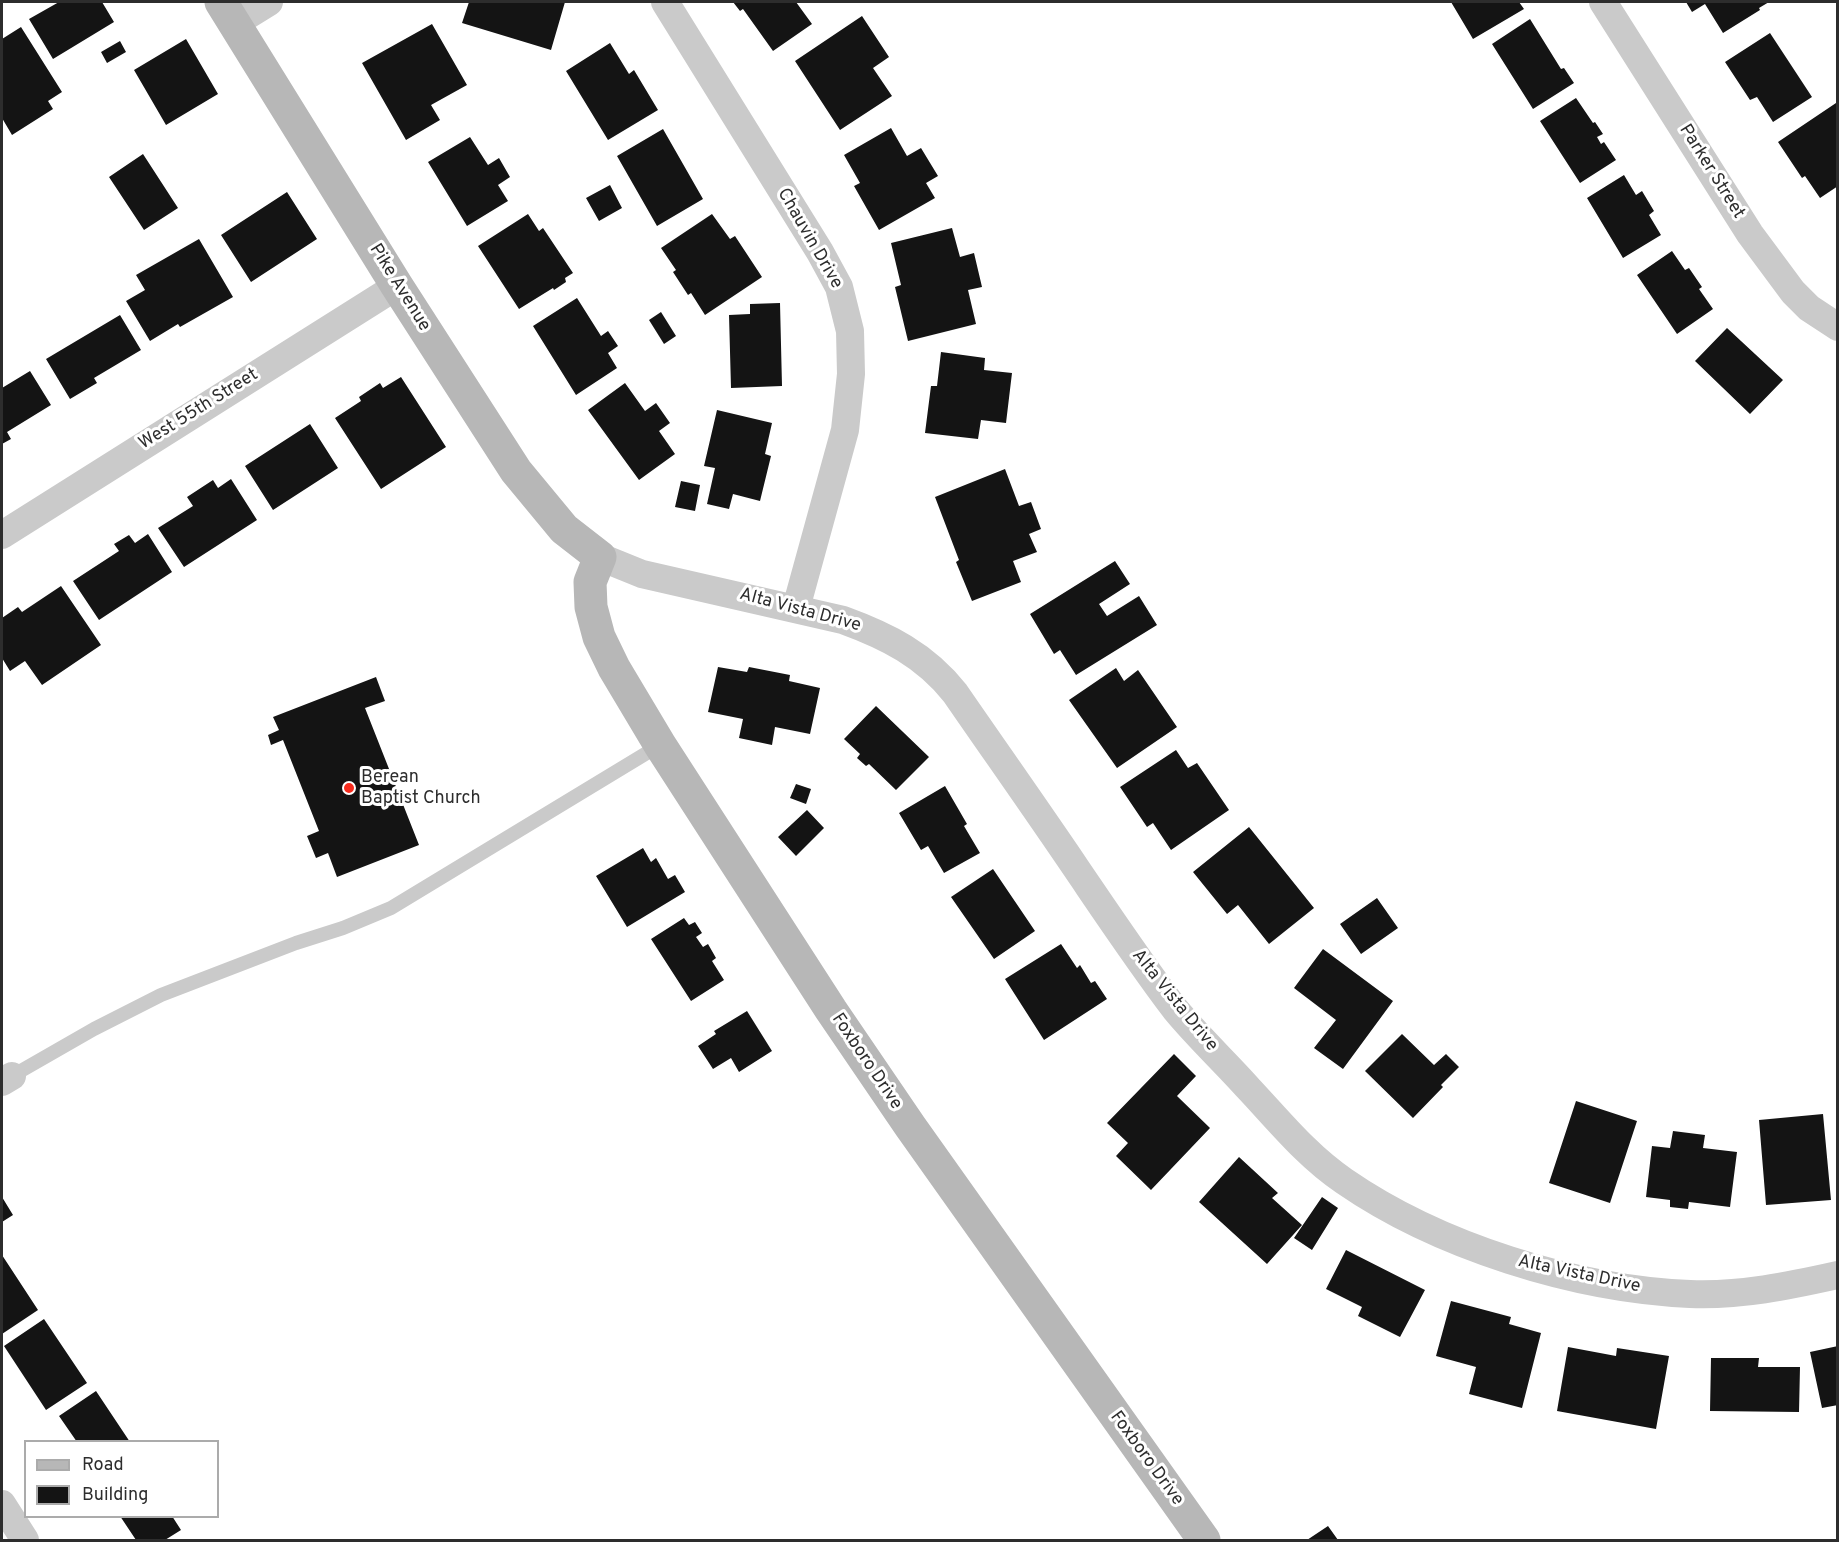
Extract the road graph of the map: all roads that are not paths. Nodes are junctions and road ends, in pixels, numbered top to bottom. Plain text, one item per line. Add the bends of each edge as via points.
1 (269, 2) edge
2 (665, 2) edge
3 (1603, 2) edge
4 (228, 12) edge
5 (397, 286) junction
6 (1838, 327) edge
7 (2, 535) edge
8 (600, 556) junction
9 (796, 608) junction
10 (660, 745) junction
11 (7, 1079) edge
12 (1838, 1275) edge
13 (2, 1504) edge
14 (25, 1540) edge
15 (1204, 1540) edge

1 - 4 street
2 - 9 street, Chauvin Drive via 820,252 839,287 850,331 851,374 845,430
3 - 6 street, Parker Street via 1750,234 1793,292
4 - 5 street, Pike Avenue
5 - 7 street, West 55th Street
5 - 8 street, Pike Avenue via 516,471 564,529
8 - 9 street, Alta Vista Drive via 642,574
8 - 10 street, Foxboro Drive via 590,582 591,607 599,637
9 - 12 street, Alta Vista Drive via 873,631 910,651 945,680 1178,1012 1310,1154 1343,1181 1405,1218 1493,1255 1556,1274 1690,1294 1784,1287
10 - 11 lane via 391,908 161,995
10 - 15 street, Foxboro Drive via 844,1030
13 - 14 street

